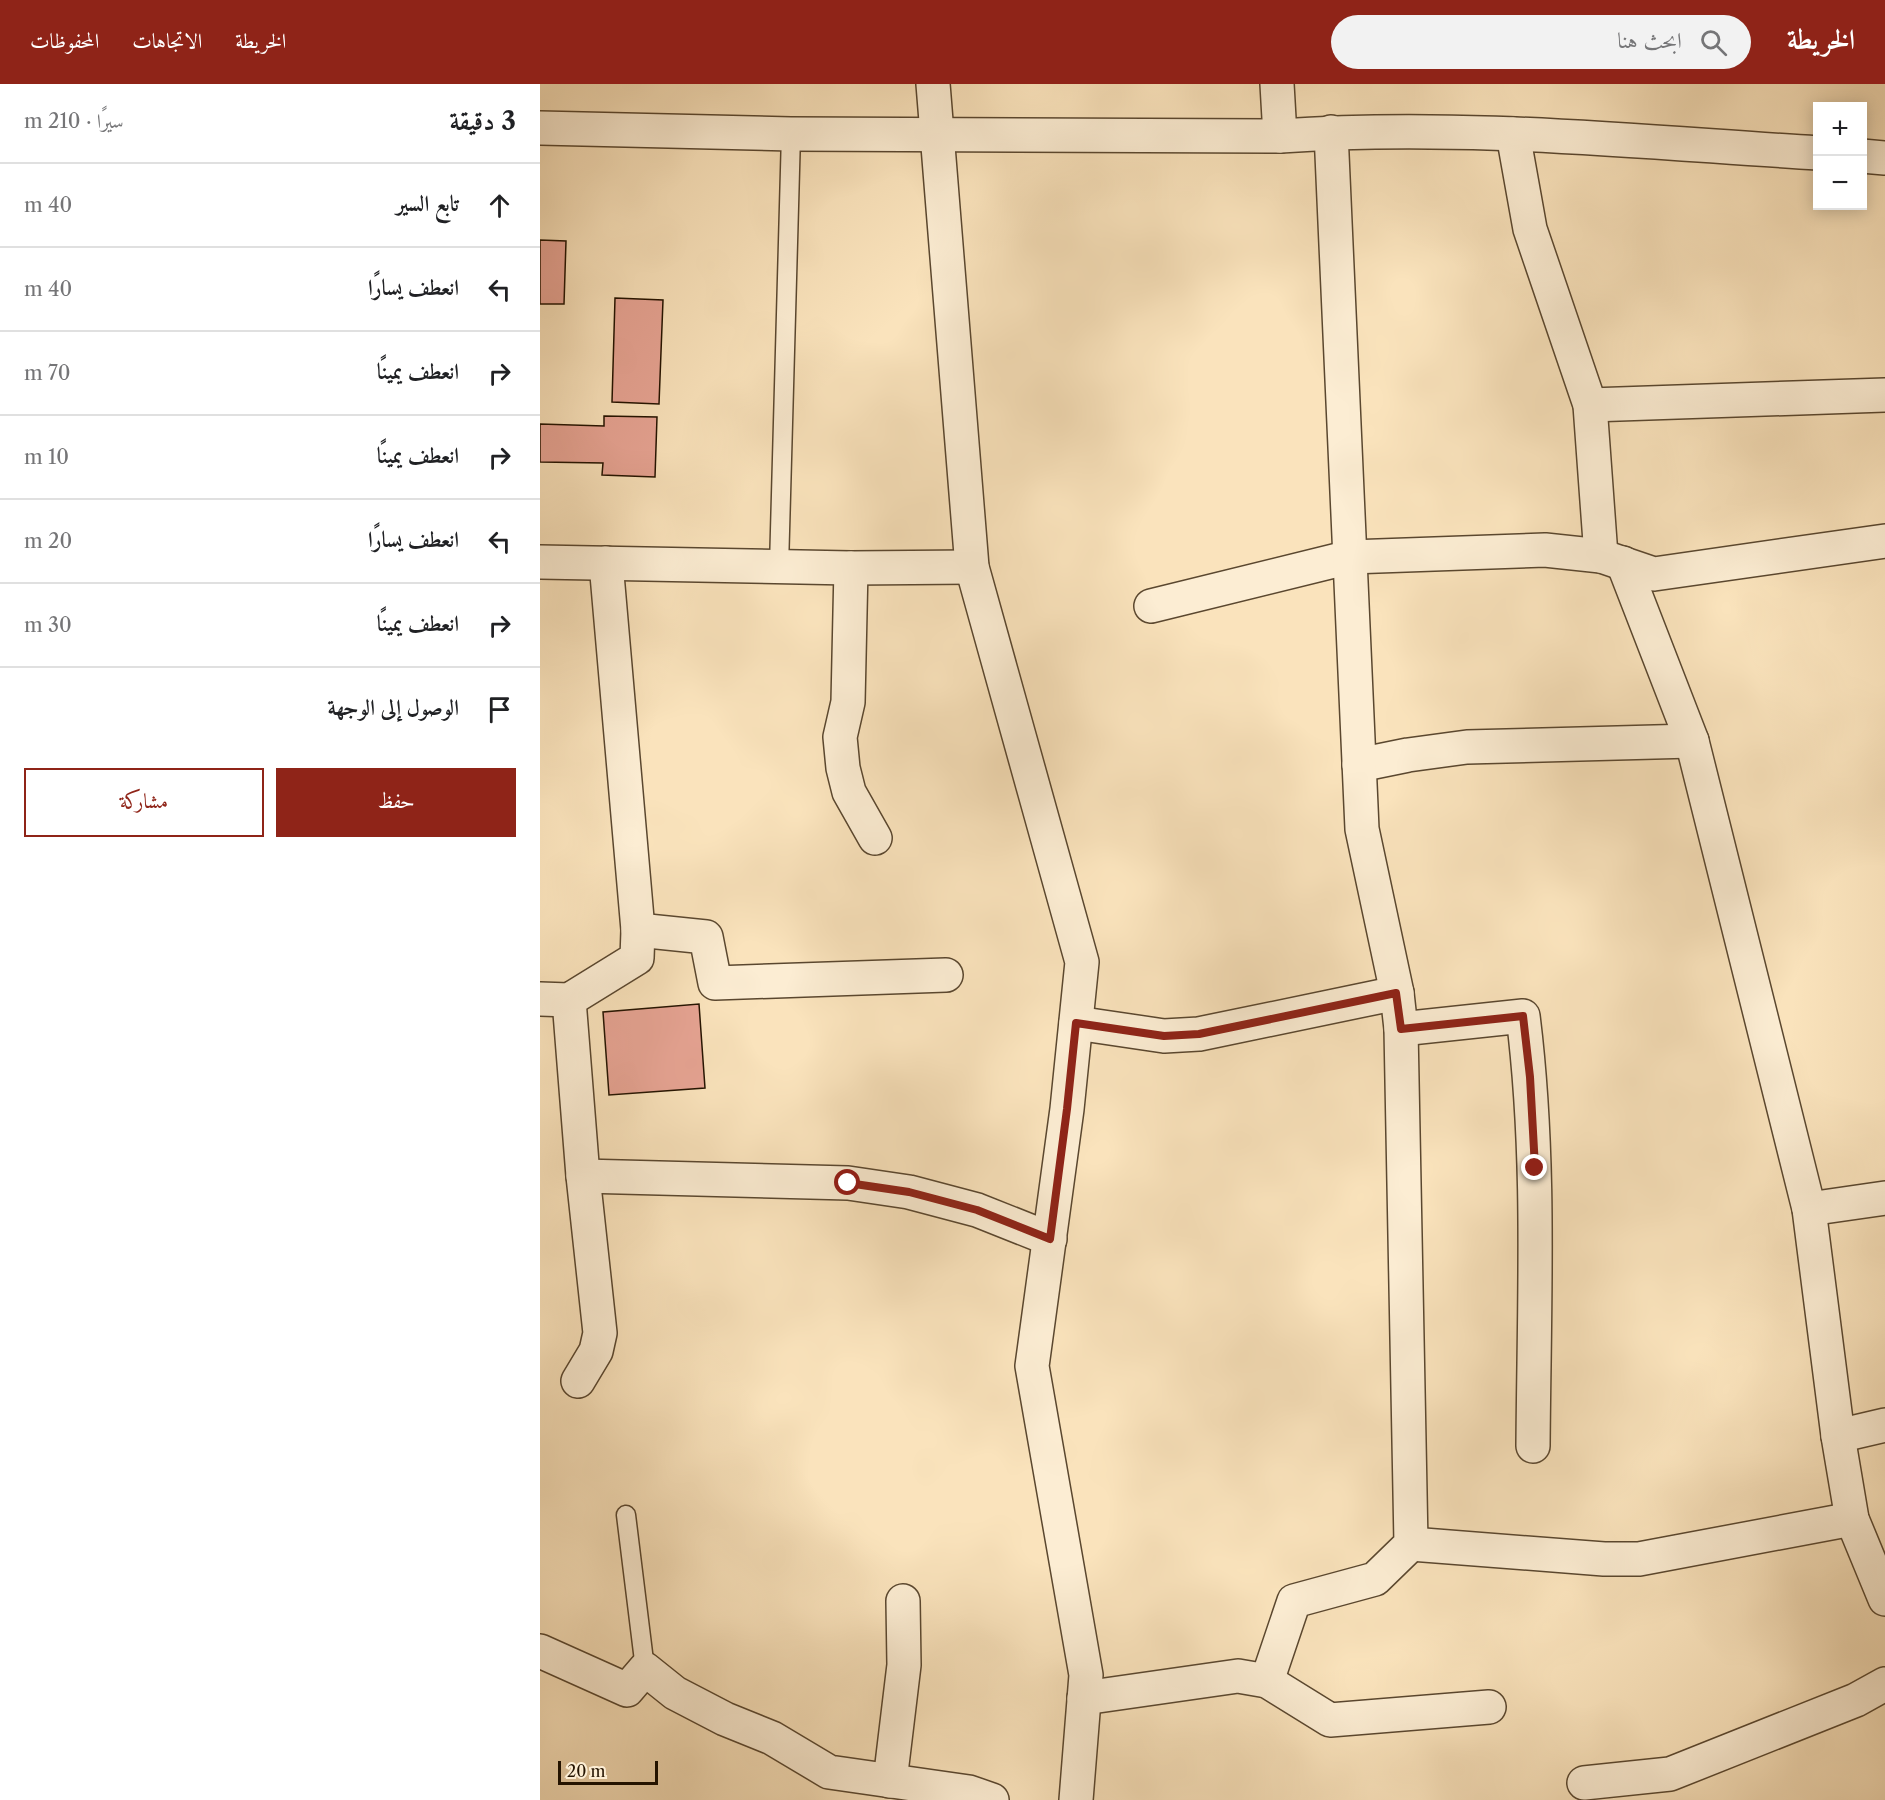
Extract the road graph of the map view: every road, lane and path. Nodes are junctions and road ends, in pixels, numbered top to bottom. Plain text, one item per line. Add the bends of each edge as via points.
1 (933, 84) edge
2 (1277, 84) edge
3 (540, 128) edge
4 (1331, 132) junction
5 (938, 133) junction
6 (791, 134) junction
7 (1513, 134) junction
8 (1280, 136) junction
9 (1813, 153) edge
10 (1867, 156) edge
11 (1885, 158) edge
12 (1885, 395) edge
13 (1590, 405) junction
14 (1885, 541) edge
15 (1350, 557) junction
16 (1612, 560) junction
17 (540, 562) edge
18 (606, 563) junction
19 (779, 567) junction
20 (972, 567) junction
21 (851, 568) junction
22 (1151, 606) dead end
23 (1692, 741) junction
24 (1359, 765) junction
25 (875, 838) dead end
26 (638, 930) junction
27 (946, 975) dead end
28 (1396, 993) junction
29 (554, 999) edge
30 (1076, 1023) junction
31 (1401, 1029) junction
32 (584, 1176) junction
33 (1885, 1198) edge
34 (1809, 1209) junction
35 (1050, 1239) junction
36 (578, 1381) dead end
37 (1885, 1425) edge
38 (1838, 1436) junction
39 (1533, 1446) dead end
40 (626, 1515) dead end
41 (1865, 1531) edge
42 (1411, 1544) junction
43 (1885, 1599) edge
44 (903, 1601) dead end
45 (540, 1651) edge
46 (645, 1669) junction
47 (1267, 1681) junction
48 (1885, 1684) edge
49 (1084, 1698) junction
50 (1489, 1707) dead end
51 (890, 1781) junction
52 (1584, 1783) dead end
53 (992, 1800) edge
54 (1077, 1800) edge

1 - 5 street
2 - 8 street
3 - 6 street
4 - 7 street
4 - 8 street
4 - 15 street
5 - 6 street
5 - 8 street
5 - 20 street
6 - 19 lane
7 - 9 street
7 - 13 street via 1530,228
10 - 11 street
12 - 13 street
13 - 16 street
14 - 16 street via 1654,574
15 - 16 street via 1545,550
15 - 22 street
15 - 24 street
16 - 23 street
17 - 18 street
18 - 19 street
18 - 26 street
19 - 21 street
20 - 21 street
20 - 30 street via 1082,962
21 - 25 street via 848,702 840,737 849,792
23 - 24 street via 1467,747
23 - 34 street
24 - 28 street via 1362,829
26 - 27 street via 706,937 715,983
26 - 29 street via 637,958
28 - 30 street via 1199,1034 1164,1036
28 - 31 street
29 - 32 street
30 - 35 street
31 - 39 street via 1523,1016 1535,1168
31 - 42 street
32 - 35 street via 858,1185 909,1192 977,1210
32 - 36 street via 600,1333 596,1351
33 - 34 street
34 - 38 street
35 - 49 street via 1032,1366 1086,1675
37 - 38 street
38 - 41 street
40 - 46 lane
41 - 42 street via 1639,1559
41 - 43 street
42 - 47 street via 1375,1579 1294,1601
44 - 51 street via 904,1665
45 - 46 street via 627,1690
46 - 51 street via 675,1693 772,1738 829,1772
47 - 49 street via 1238,1676
47 - 50 street via 1330,1719
48 - 52 street via 1856,1700 1671,1774
49 - 54 street
51 - 53 street via 969,1792

